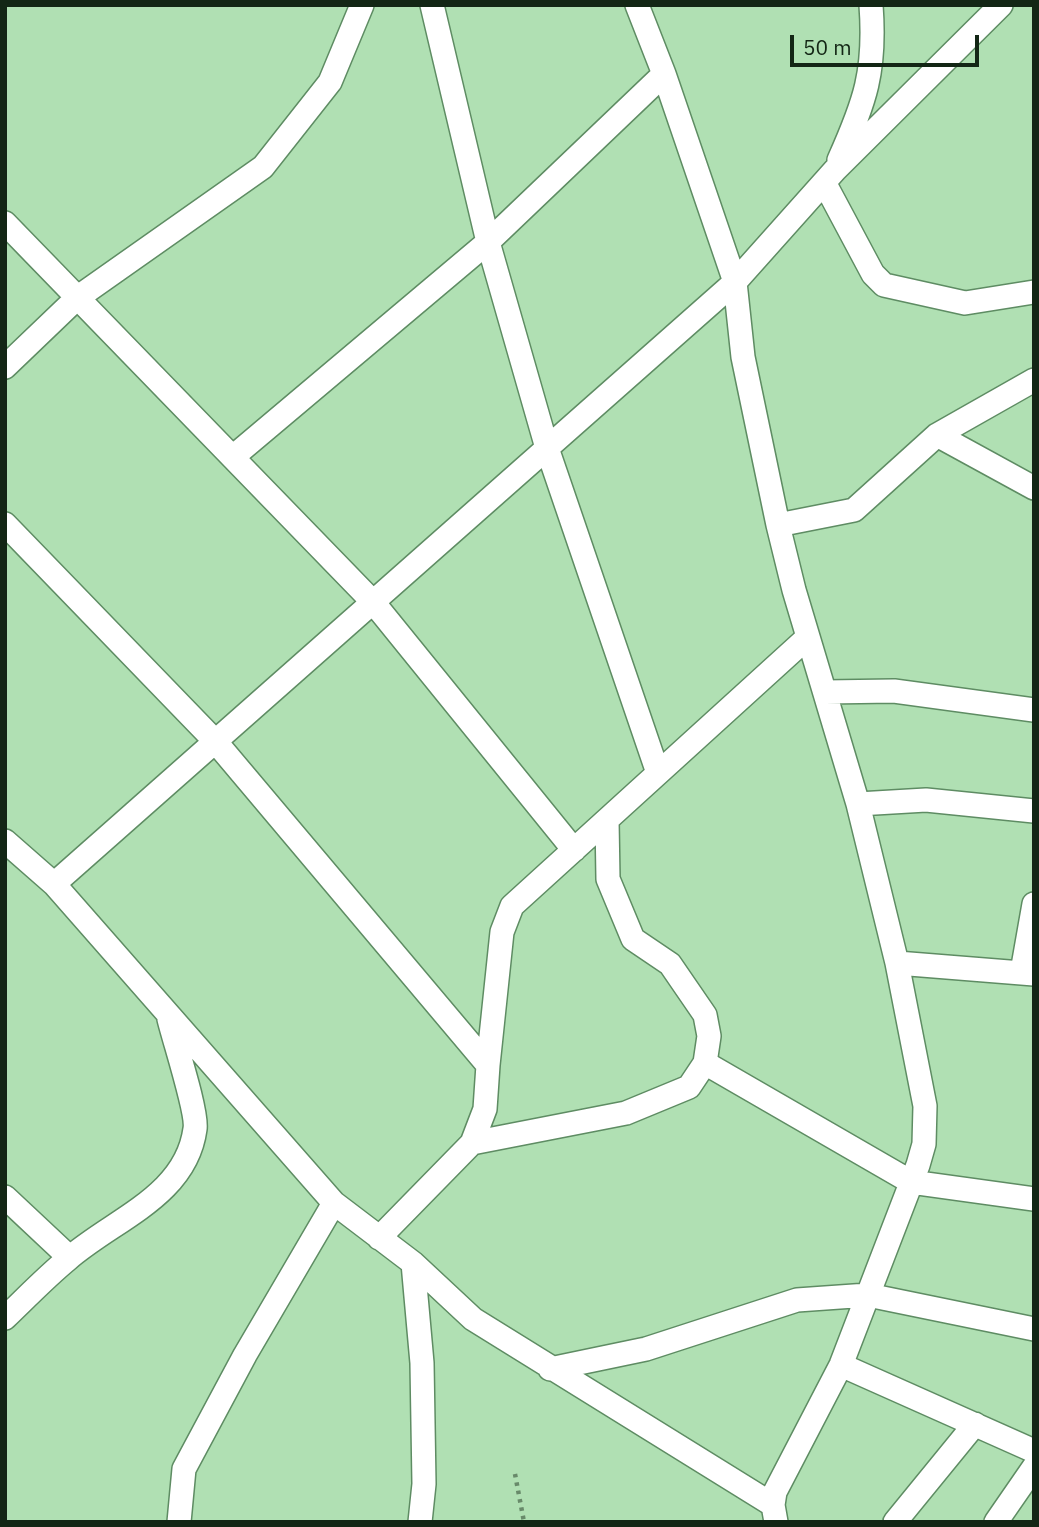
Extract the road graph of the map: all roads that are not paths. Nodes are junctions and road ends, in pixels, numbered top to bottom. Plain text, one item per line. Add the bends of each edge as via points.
1 (362, 5) edge
2 (432, 5) edge
3 (637, 5) edge
4 (871, 5) edge
5 (1001, 5) edge
6 (664, 74) junction
7 (830, 177) junction
8 (5, 223) edge
9 (488, 242) junction
10 (735, 282) junction
11 (1034, 292) edge
12 (76, 298) junction
13 (5, 367) edge
14 (1034, 380) edge
15 (937, 435) junction
16 (547, 448) junction
17 (234, 456) junction
18 (1034, 488) edge
19 (5, 524) edge
20 (778, 525) junction
21 (373, 602) junction
22 (808, 638) junction
23 (825, 692) junction
24 (1034, 710) edge
25 (215, 741) junction
26 (658, 774) junction
27 (858, 804) junction
28 (1034, 811) edge
29 (607, 820) junction
30 (5, 841) edge
31 (574, 850) junction
32 (54, 884) junction
33 (1034, 904) edge
34 (897, 963) junction
35 (1028, 973) edge
36 (167, 1013) junction
37 (705, 1063) junction
38 (488, 1065) junction
39 (472, 1143) junction
40 (911, 1182) junction
41 (5, 1197) edge
42 (1034, 1199) edge
43 (334, 1203) junction
44 (379, 1238) junction
45 (69, 1257) junction
46 (413, 1263) junction
47 (869, 1295) junction
48 (5, 1318) edge
49 (1034, 1329) edge
50 (841, 1365) junction
51 (550, 1369) junction
52 (975, 1424) junction
53 (1034, 1451) edge
54 (1034, 1466) edge
55 (775, 1513) edge
56 (179, 1522) edge
57 (420, 1522) edge
58 (895, 1522) edge
59 (996, 1522) edge

1 - 12 street via 330,82 262,167
2 - 9 street
3 - 6 street
4 - 7 street via 869,86
5 - 7 street
6 - 9 street
6 - 10 street
7 - 10 street
7 - 11 street via 873,274 884,285 965,303
8 - 12 street
9 - 16 street
9 - 17 street
10 - 16 street
10 - 20 street via 743,357
12 - 13 street
12 - 17 street
14 - 15 street
15 - 18 street
15 - 20 street via 854,510
16 - 21 street
16 - 26 street
17 - 21 street
19 - 25 street
20 - 22 street
21 - 25 street
21 - 31 street
22 - 23 street
22 - 26 street
23 - 24 street via 894,691
23 - 27 street
25 - 32 street
25 - 38 street
26 - 29 street
27 - 28 street via 926,800
27 - 34 street
29 - 31 street
29 - 37 street via 608,879 633,939 670,964 705,1015 709,1036
30 - 32 street
31 - 38 street via 512,906 505,918
32 - 36 street
33 - 35 street
34 - 35 street
34 - 40 street via 925,1106 924,1144
36 - 43 street
36 - 45 street via 196,1126 188,1160 174,1180 141,1208
37 - 39 street via 689,1087 626,1113
37 - 40 street
38 - 39 street via 485,1109
39 - 44 street
40 - 42 street
40 - 47 street
41 - 45 street
43 - 44 street
43 - 56 street via 184,1469
44 - 46 street
45 - 48 street
46 - 51 street via 473,1319
46 - 57 street via 422,1363 425,1484
47 - 49 street
47 - 50 street
47 - 51 street via 797,1300 646,1349
50 - 52 street
50 - 55 street via 783,1475
51 - 55 street
52 - 53 street
52 - 58 street
54 - 59 street

